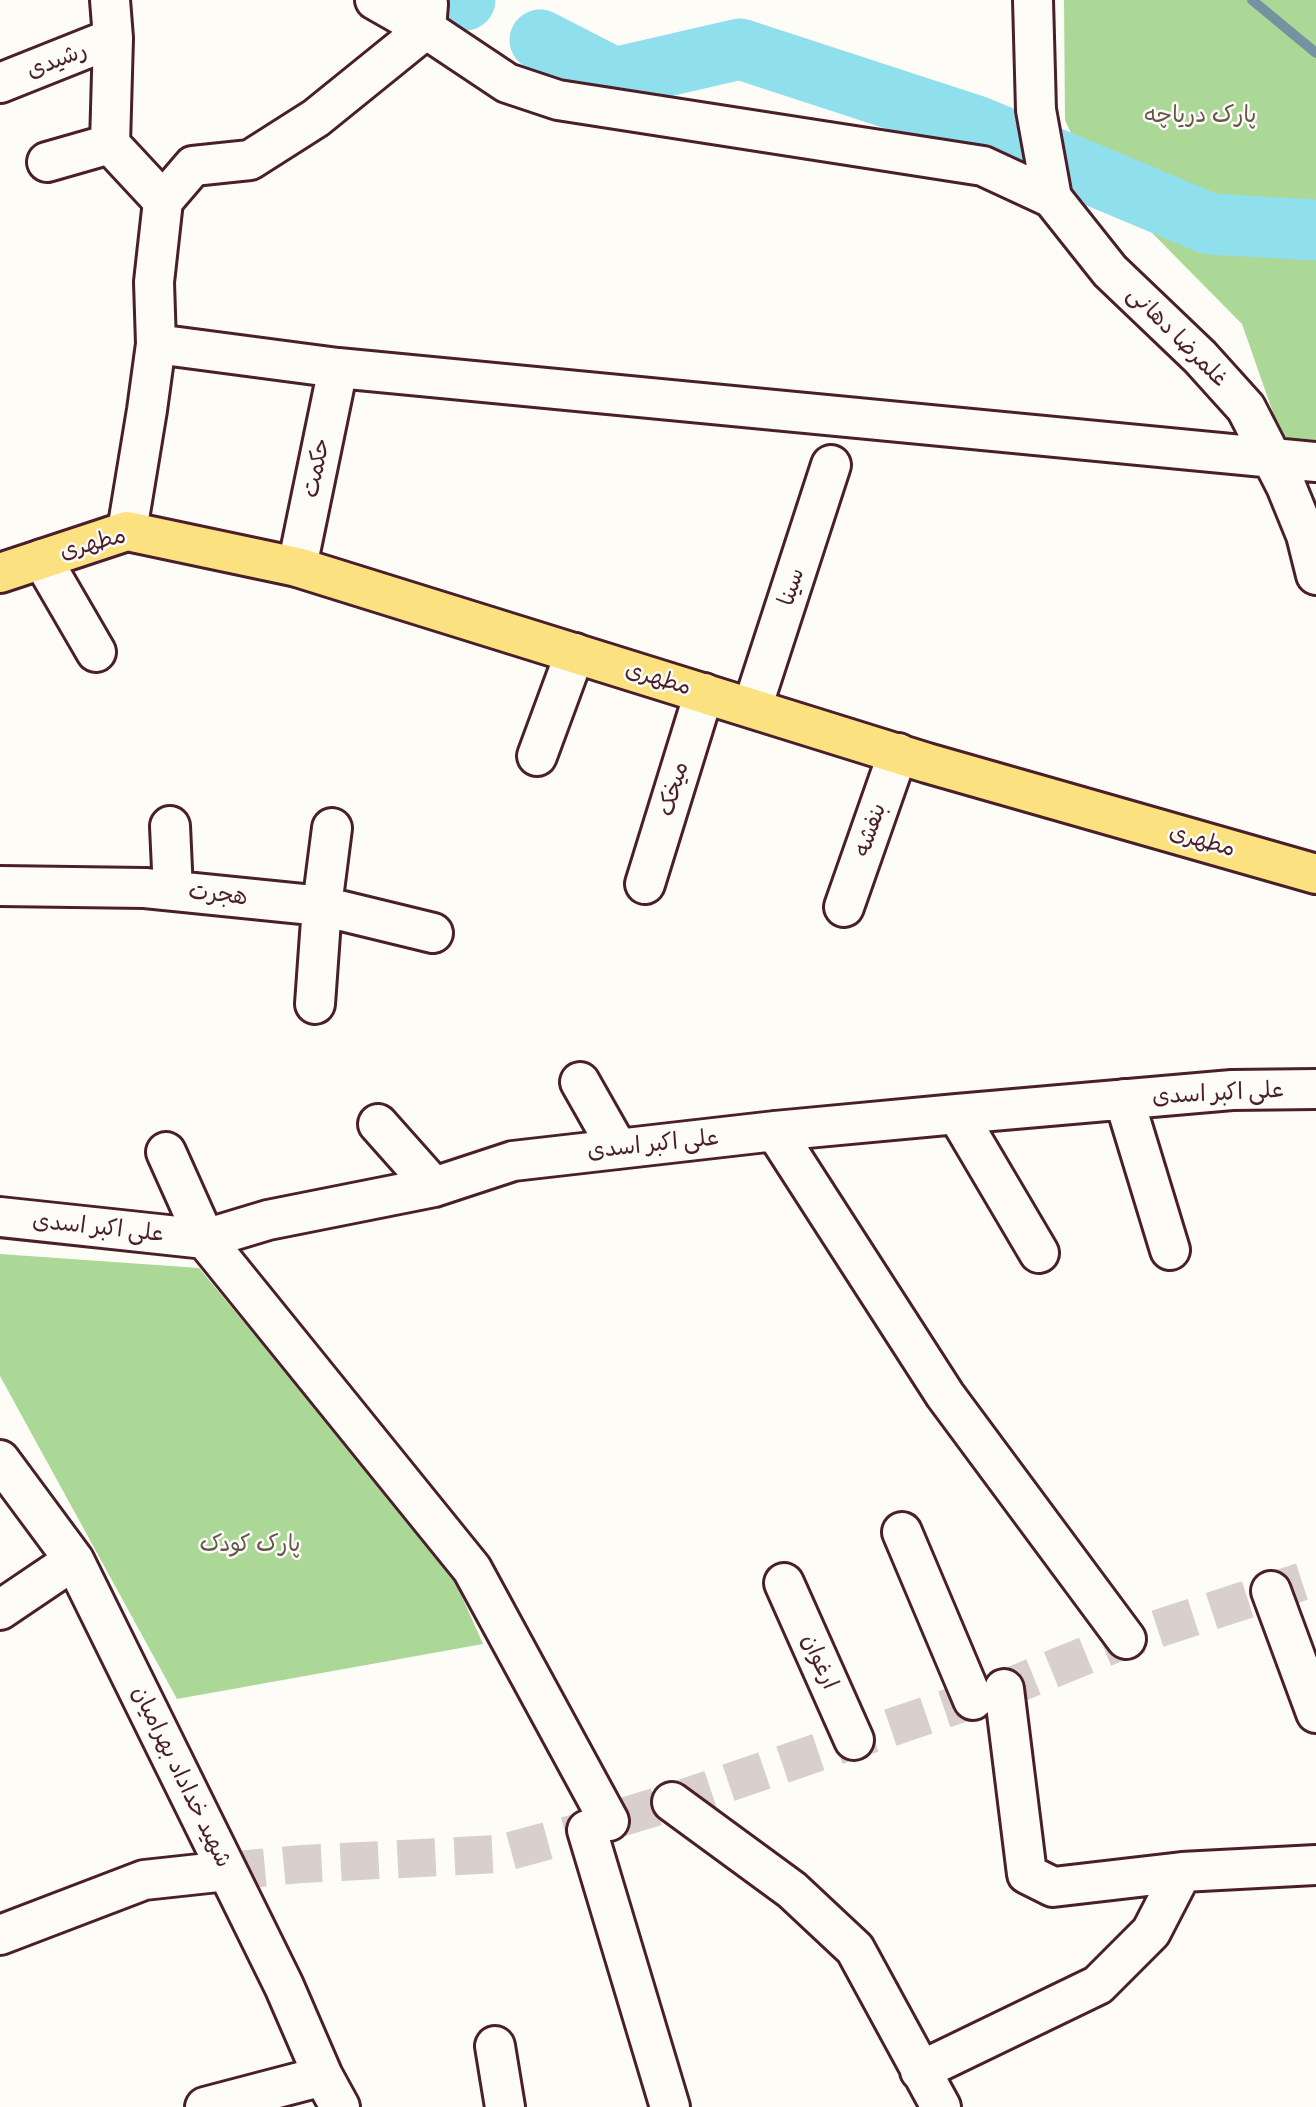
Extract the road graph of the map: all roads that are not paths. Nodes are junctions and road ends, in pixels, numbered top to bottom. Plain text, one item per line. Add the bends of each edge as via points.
1 (110, 0) edge
2 (375, 0) edge
3 (1033, 0) edge
4 (427, 19) edge
5 (113, 38) junction
6 (0, 83) edge
7 (110, 144) junction
8 (47, 162) dead end
9 (1052, 196) junction
10 (163, 201) junction
11 (156, 344) junction
12 (338, 368) junction
13 (1316, 462) edge
14 (831, 465) dead end
15 (1292, 476) edge
16 (127, 531) junction
17 (42, 559) junction
18 (297, 567) junction
19 (0, 573) edge
20 (1316, 575) edge
21 (96, 652) dead end
22 (575, 653) junction
23 (704, 693) junction
24 (752, 708) junction
25 (898, 753) junction
26 (537, 756) dead end
27 (170, 826) dead end
28 (332, 828) dead end
29 (1316, 874) edge
30 (645, 884) dead end
31 (0, 886) edge
32 (173, 891) junction
33 (322, 906) junction
34 (844, 907) dead end
35 (433, 933) dead end
36 (315, 1004) dead end
37 (580, 1082) dead end
38 (1316, 1089) edge
39 (1124, 1100) junction
40 (957, 1114) junction
41 (378, 1124) dead end
42 (775, 1131) junction
43 (618, 1149) junction
44 (166, 1152) dead end
45 (433, 1187) junction
46 (0, 1217) edge
47 (205, 1240) junction
48 (1170, 1250) dead end
49 (1039, 1253) dead end
50 (0, 1460) edge
51 (902, 1532) dead end
52 (74, 1560) junction
53 (784, 1583) dead end
54 (1271, 1591) dead end
55 (0, 1610) edge
56 (1126, 1639) dead end
57 (1316, 1713) edge
58 (854, 1740) dead end
59 (672, 1802) dead end
60 (1316, 1865) edge
61 (227, 1871) junction
62 (1182, 1872) junction
63 (0, 1935) edge
64 (495, 2046) dead end
65 (920, 2071) junction
66 (332, 2091) edge
67 (205, 2107) edge
68 (505, 2107) edge
69 (670, 2107) edge
70 (941, 2107) edge

1 - 5 street
2 - 4 street
3 - 9 street via 1036,110
4 - 9 street via 507,83 558,100 983,166
4 - 10 street via 316,118 250,160 193,166
5 - 6 street, رشیدی
5 - 7 street
7 - 8 street
7 - 10 street
9 - 15 street, غلمرضا دهانی via 1110,271 1246,408
10 - 11 street via 154,282
11 - 12 street
11 - 16 street
12 - 15 street
12 - 18 street, حکمت
13 - 15 street
14 - 24 street, سینا
15 - 20 street, غلمرضا دهانی
16 - 17 main road, مطهری
16 - 18 main road, مطهری
17 - 19 main road, مطهری
17 - 21 street
18 - 22 main road, مطهری
22 - 23 main road, مطهری
22 - 26 street
23 - 24 main road, مطهری
23 - 30 street, میخک
24 - 25 main road, مطهری
25 - 29 main road, مطهری
25 - 34 street, بنفشه
27 - 32 street
28 - 33 street
31 - 32 street, هجرت
32 - 33 street, هجرت
33 - 35 street, هجرت
33 - 36 street
37 - 43 street
38 - 39 street, علی اکبر اسدی via 1232,1090
39 - 40 street, علی اکبر اسدی
39 - 48 street
40 - 42 street, علی اکبر اسدی
40 - 49 street
41 - 45 street
42 - 43 street, علی اکبر اسدی
42 - 56 street via 945,1395
43 - 45 street, علی اکبر اسدی via 513,1161
44 - 47 street
45 - 47 street, علی اکبر اسدی via 268,1220
46 - 47 street, علی اکبر اسدی
47 - 69 street via 472,1569 598,1825
50 - 52 street, شهید خداداد بهرامیان
51 - 62 street via 989,1694 1027,1874 1053,1887
52 - 55 street
52 - 61 street, شهید خداداد بهرامیان
53 - 58 street, ارغوان
54 - 57 street
59 - 65 street via 792,1890 855,1949
60 - 62 street
61 - 63 street via 144,1880
61 - 66 street, شهید خداداد بهرامیان
62 - 65 street via 1151,1932 1098,1985
64 - 68 street
65 - 70 street
66 - 67 street

